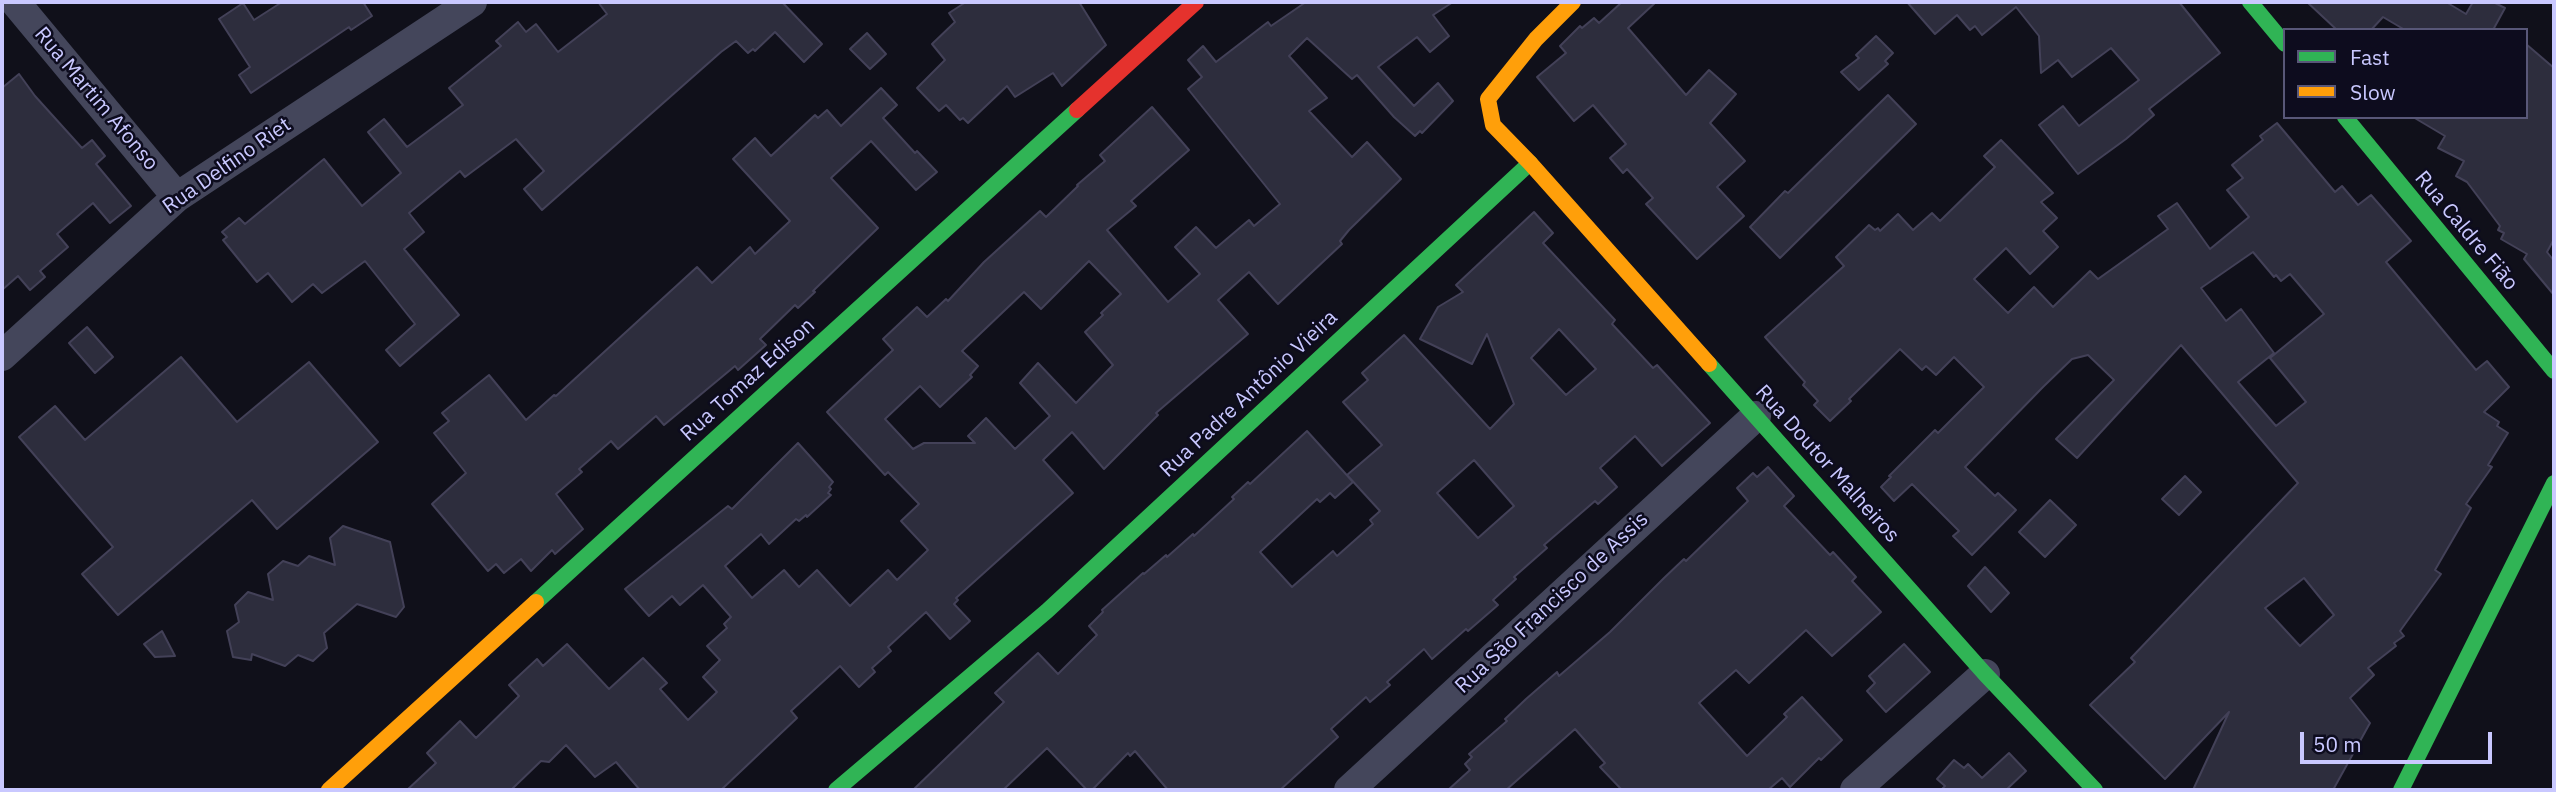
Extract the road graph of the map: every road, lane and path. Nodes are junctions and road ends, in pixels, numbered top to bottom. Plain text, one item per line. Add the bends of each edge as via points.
1 (15, 2) edge
2 (472, 2) edge
3 (1196, 2) edge
4 (1573, 2) edge
5 (2250, 2) edge
6 (2283, 42) edge
7 (2347, 119) edge
8 (1530, 163) junction
9 (177, 197) junction
10 (2, 356) edge
11 (2554, 371) edge
12 (1756, 416) junction
13 (2554, 483) edge
14 (1984, 674) junction
15 (328, 790) edge
16 (836, 790) edge
17 (1349, 790) edge
18 (1855, 790) edge
19 (2095, 790) edge
20 (2401, 790) edge

1 - 9 street, Rua Martim Afonso
2 - 9 street, Rua Delfino Riet
3 - 15 street, Rua Tomaz Edison
4 - 8 street via 1488,99 1493,125
5 - 6 street
7 - 11 street, Rua Caldre Fião
8 - 12 street, Rua Doutor Malheiros
8 - 16 street, Rua Padre Antônio Vieira via 1047,611
9 - 10 street, Rua Delfino Riet
12 - 14 street, Rua Doutor Malheiros
12 - 17 street, Rua São Francisco de Assis
13 - 20 street
14 - 18 street
14 - 19 street, Rua Doutor Malheiros

